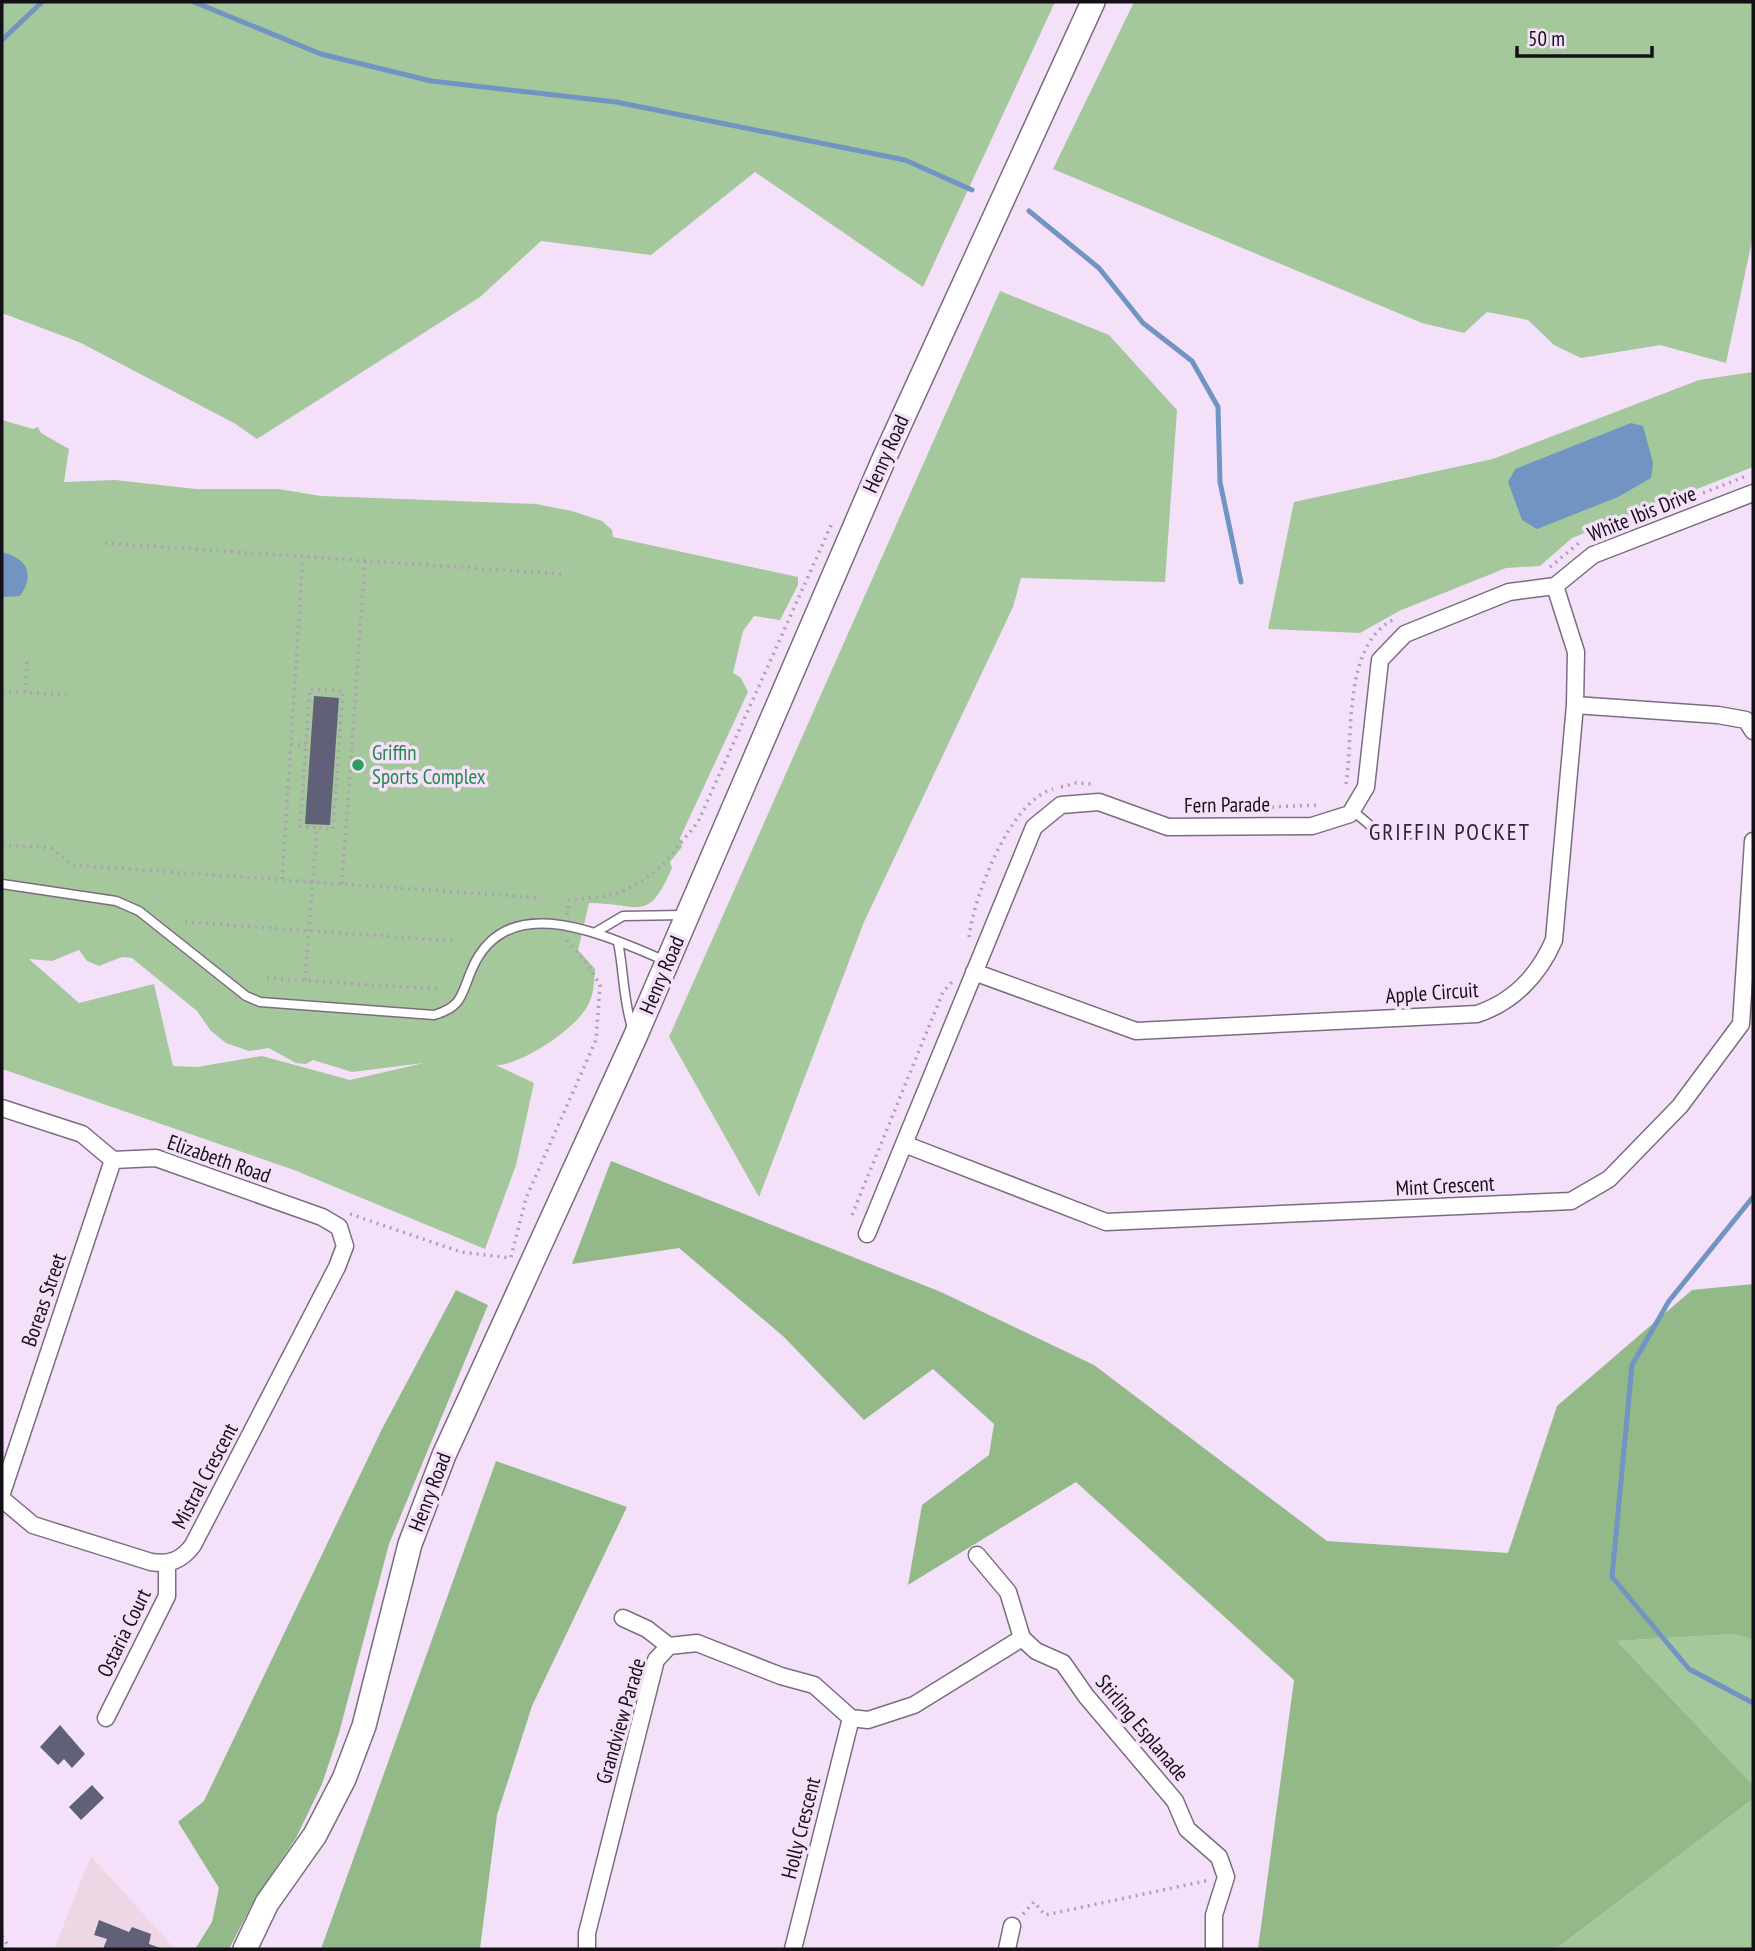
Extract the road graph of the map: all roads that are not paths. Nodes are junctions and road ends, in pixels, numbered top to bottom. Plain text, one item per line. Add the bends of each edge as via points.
1 (1093, 2) edge
2 (1753, 492) edge
3 (1555, 586) junction
4 (1575, 705) junction
5 (1753, 731) edge
6 (1352, 810) junction
7 (1414, 834) dead end
8 (1753, 841) edge
9 (2, 884) edge
10 (688, 914) junction
11 (596, 932) junction
12 (618, 942) junction
13 (667, 961) junction
14 (974, 972) junction
15 (635, 1037) junction
16 (2, 1108) edge
17 (904, 1144) junction
18 (113, 1160) junction
19 (341, 1231) joint
20 (867, 1234) dead end
21 (2, 1493) edge
22 (2, 1499) edge
23 (977, 1555) dead end
24 (167, 1563) junction
25 (623, 1618) dead end
26 (1022, 1638) junction
27 (669, 1646) junction
28 (106, 1717) dead end
29 (852, 1718) junction
30 (1012, 1926) road end
31 (246, 1949) edge
32 (587, 1949) edge
33 (793, 1949) edge
34 (1007, 1949) edge
35 (1214, 1949) edge

1 - 10 main road, Henry Road via 883,461
2 - 3 street, White Ibis Drive via 1593,555
3 - 4 street, Apple Circuit via 1576,652
3 - 6 street via 1509,592 1405,634 1380,660 1366,787
4 - 5 street via 1718,715 1746,720
4 - 14 street, Apple Circuit via 1554,940 1546,959 1501,1006 1477,1014 1136,1031
6 - 7 lane via 1379,833
6 - 14 street, Fern Parade via 1312,825 1168,827 1098,802 1061,805 1034,827
8 - 17 street, Mint Crescent via 1741,1024 1680,1107 1609,1179 1571,1201 1106,1223
9 - 11 lane via 116,901 139,911 246,996 260,1002 434,1015 450,1011 458,1002 473,966 498,933 511,927 565,926
10 - 11 lane via 624,916
10 - 13 main road, Henry Road
11 - 12 lane
12 - 13 lane
12 - 15 lane via 624,1002
13 - 15 main road, Henry Road
14 - 17 street, Fern Parade
15 - 31 main road, Henry Road via 426,1499 399,1579 364,1726 344,1780 315,1835 267,1903
16 - 18 street via 82,1134
17 - 20 street, Fern Parade
18 - 19 street, Elizabeth Road via 156,1158 322,1217
18 - 21 street, Boreas Street
19 - 24 street, Mistral Crescent via 341,1259 193,1545 183,1558
22 - 24 street via 33,1525
23 - 26 street via 1008,1592
24 - 28 street, Ostaria Court via 167,1596
25 - 27 street
26 - 29 street via 914,1705 868,1720
26 - 35 street, Stirling Esplanade via 1036,1651 1063,1663 1175,1801 1187,1829 1219,1857 1226,1877 1214,1915
27 - 29 street, Grandview Parade via 698,1643 814,1685
27 - 32 street, Grandview Parade via 656,1660 587,1933
29 - 33 street, Holly Crescent
30 - 34 street

